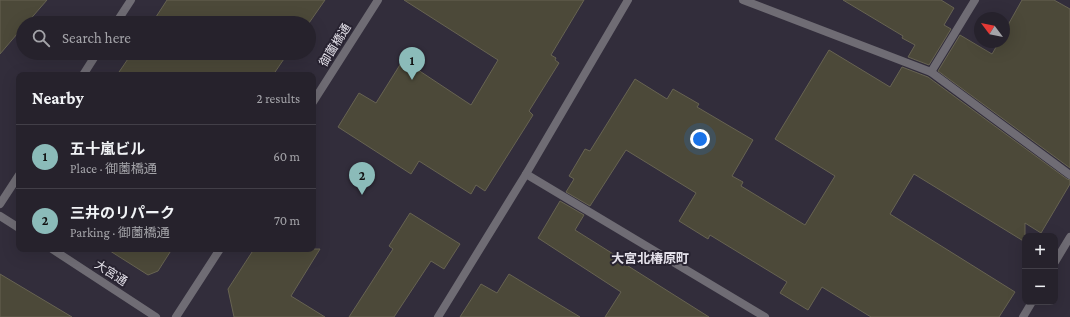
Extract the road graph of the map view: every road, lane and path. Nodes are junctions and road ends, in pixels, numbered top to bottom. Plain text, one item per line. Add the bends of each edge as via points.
1 (131, 0) edge
2 (378, 0) edge
3 (628, 0) edge
4 (743, 0) edge
5 (975, 0) edge
6 (121, 16) edge
7 (93, 60) edge
8 (85, 72) edge
9 (932, 72) junction
10 (316, 97) edge
11 (526, 174) junction
12 (1070, 175) edge
13 (16, 180) edge
14 (0, 204) edge
15 (0, 216) edge
16 (16, 226) edge
17 (1070, 237) edge
18 (57, 252) edge
19 (218, 252) edge
20 (1058, 257) edge
21 (1030, 305) edge
22 (156, 317) edge
23 (176, 317) edge
24 (438, 317) edge
25 (765, 317) edge
26 (1023, 317) edge

1 - 6 street
2 - 10 street, 御薗橋通
3 - 11 street
4 - 9 street
5 - 9 street
7 - 8 street
9 - 12 street
11 - 24 street
11 - 25 street
13 - 14 street
15 - 16 street
17 - 20 street
18 - 22 street, 大宮通
19 - 23 street
21 - 26 street

